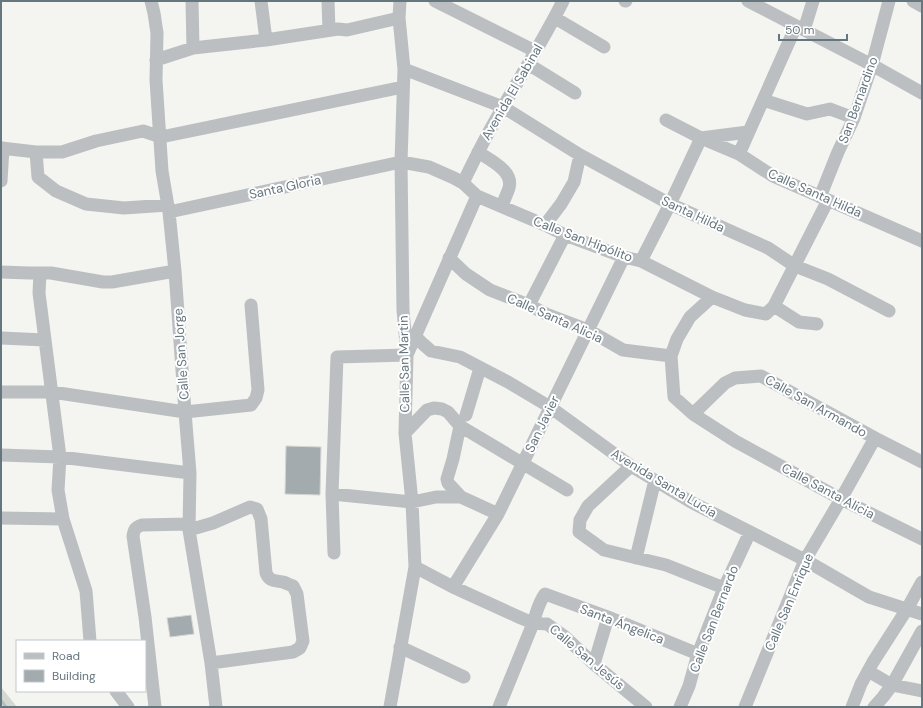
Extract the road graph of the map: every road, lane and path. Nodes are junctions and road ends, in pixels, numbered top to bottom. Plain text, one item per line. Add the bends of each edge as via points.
1 (151, 1) edge
2 (192, 1) edge
3 (261, 1) edge
4 (328, 1) edge
5 (400, 1) edge
6 (435, 1) edge
7 (563, 1) edge
8 (813, 1) edge
9 (889, 1) edge
10 (913, 1) edge
11 (751, 2) edge
12 (922, 6) edge
13 (399, 18) junction
14 (555, 18) junction
15 (800, 28) junction
16 (329, 30) junction
17 (266, 40) junction
18 (604, 47) dead end
19 (193, 48) junction
20 (535, 51) junction
21 (156, 60) junction
22 (528, 64) junction
23 (872, 65) junction
24 (404, 69) junction
25 (403, 87) junction
26 (575, 93) dead end
27 (922, 93) edge
28 (762, 100) junction
29 (503, 107) junction
30 (854, 118) junction
31 (666, 120) dead end
32 (748, 132) junction
33 (161, 137) junction
34 (700, 138) junction
35 (2, 148) edge
36 (36, 152) junction
37 (478, 152) junction
38 (739, 154) junction
39 (580, 155) junction
40 (401, 162) junction
41 (1, 181) edge
42 (463, 183) junction
43 (477, 196) junction
44 (824, 198) junction
45 (670, 204) junction
46 (502, 206) junction
47 (168, 208) junction
48 (545, 225) junction
49 (565, 235) junction
50 (922, 241) edge
51 (624, 257) junction
52 (449, 258) junction
53 (641, 261) junction
54 (795, 266) junction
55 (175, 271) junction
56 (1, 272) edge
57 (40, 273) junction
58 (712, 297) junction
59 (251, 305) dead end
60 (529, 305) junction
61 (403, 310) junction
62 (770, 310) junction
63 (889, 311) dead end
64 (422, 320) junction
65 (817, 324) dead end
66 (588, 330) junction
67 (415, 336) junction
68 (45, 340) junction
69 (3, 342) edge
70 (407, 355) junction
71 (671, 356) junction
72 (480, 368) junction
73 (1, 392) edge
74 (52, 392) junction
75 (550, 407) junction
76 (185, 412) junction
77 (693, 414) junction
78 (463, 420) junction
79 (405, 433) junction
80 (874, 438) junction
81 (1, 455) edge
82 (60, 457) junction
83 (922, 462) edge
84 (523, 464) junction
85 (631, 466) junction
86 (190, 473) junction
87 (655, 480) junction
88 (567, 490) dead end
89 (332, 494) junction
90 (461, 497) junction
91 (841, 499) junction
92 (412, 502) junction
93 (498, 514) junction
94 (1, 518) edge
95 (62, 519) junction
96 (189, 527) junction
97 (750, 532) junction
98 (922, 539) edge
99 (334, 553) dead end
100 (636, 558) junction
101 (805, 560) junction
102 (414, 567) junction
103 (922, 582) edge
104 (453, 586) junction
105 (724, 588) junction
106 (907, 609) junction
107 (922, 614) edge
108 (608, 617) junction
109 (533, 623) junction
110 (922, 631) edge
111 (90, 640) edge
112 (400, 646) junction
113 (698, 654) junction
114 (211, 663) junction
115 (594, 664) junction
116 (868, 671) junction
117 (464, 677) dead end
118 (892, 685) junction
119 (922, 691) edge
120 (117, 692) edge
121 (128, 707) edge
122 (155, 707) edge
123 (216, 707) edge
124 (390, 707) edge
125 (499, 707) edge
126 (646, 707) edge
127 (680, 707) edge
128 (745, 707) edge
129 (852, 707) edge
130 (874, 707) edge

1 - 21 street, Calle San Jorge via 157,34
2 - 19 street
3 - 17 street
4 - 16 street
5 - 13 street, Calle San Martin
6 - 20 street
7 - 14 street, Avenida El Sabinal
8 - 15 street
9 - 23 street, San Bernardino
10 - 12 street
11 - 15 street
13 - 16 street via 347,30
13 - 24 street, Calle San Martin
14 - 18 street
14 - 20 street, Avenida El Sabinal
15 - 23 street
15 - 28 street
16 - 17 street
17 - 19 street
19 - 21 street
20 - 22 street, Avenida El Sabinal
21 - 33 street, Calle San Jorge
22 - 26 street
22 - 29 street, Avenida El Sabinal
23 - 27 street
23 - 30 street, San Bernardino
24 - 25 street, Calle San Martin
24 - 29 street, Santa Hilda
25 - 33 street
25 - 40 street, Calle San Martin
28 - 30 street via 807,114 830,109
28 - 32 street
29 - 37 street, Avenida El Sabinal
29 - 39 street, Santa Hilda
30 - 44 street, San Bernardino via 838,152
31 - 34 street, Calle Santa Hilda
32 - 34 street
32 - 38 street
33 - 36 street via 143,131 96,141 62,152
33 - 47 street, Calle San Jorge via 162,171
34 - 38 street, Calle Santa Hilda
34 - 45 street
35 - 36 street
35 - 41 street
36 - 47 street, Santa Gloria via 38,176 56,191 86,204 124,208
37 - 42 street, Avenida El Sabinal
37 - 46 street via 505,171 508,176 509,187
38 - 44 street, Calle Santa Hilda via 773,176
39 - 45 street, Santa Hilda
39 - 48 street via 574,182 562,204
40 - 42 street, Calle San Hipólito via 428,167
40 - 47 street, Santa Gloria
40 - 61 street, Calle San Martin
42 - 43 street, Calle San Hipólito
43 - 46 street, Calle San Hipólito
43 - 52 street
44 - 50 street, Calle Santa Hilda
44 - 54 street, San Bernardino
45 - 53 street
45 - 54 street, Santa Hilda via 768,248
46 - 48 street, Calle San Hipólito
47 - 55 street, Calle San Jorge
48 - 49 street, Calle San Hipólito
49 - 51 street, Calle San Hipólito
49 - 60 street
51 - 53 street, Calle San Hipólito
51 - 66 street, San Javier
52 - 60 street, Calle Santa Alicia via 466,274 490,290
52 - 64 street
53 - 58 street, Calle San Hipólito
54 - 62 street, San Bernardino
54 - 63 street, Santa Hilda via 828,279
55 - 57 street via 112,282
55 - 76 street, Calle San Jorge
56 - 57 street
57 - 68 street via 39,293
58 - 62 street, Calle San Hipólito via 744,310
58 - 71 street via 690,317 677,339
59 - 76 street via 258,390 256,398 251,405
60 - 66 street, Calle Santa Alicia
61 - 64 street
61 - 70 street, Calle San Martin
62 - 65 street via 799,322
64 - 67 street
66 - 71 street, Calle Santa Alicia via 623,350
66 - 75 street, San Javier
67 - 70 street
67 - 72 street, Avenida Santa Lucía via 431,351 455,356
68 - 69 street
68 - 74 street
70 - 79 street, Calle San Martin
70 - 89 street via 337,357
71 - 77 street, Calle Santa Alicia via 674,397
72 - 75 street, Avenida Santa Lucía
72 - 78 street
73 - 74 street
74 - 76 street
74 - 82 street
75 - 84 street, San Javier
75 - 85 street, Avenida Santa Lucía
76 - 86 street, Calle San Jorge
77 - 80 street, Calle San Armando via 725,383 735,378 761,376
77 - 91 street, Calle Santa Alicia via 735,441
78 - 79 street via 442,409 434,408 427,410
78 - 84 street via 473,434
78 - 90 street via 448,479 448,483
79 - 92 street, Calle San Martin
80 - 83 street, Calle San Armando
80 - 91 street, Calle San Enrique
81 - 82 street
82 - 86 street
82 - 95 street via 58,490
84 - 88 street
84 - 93 street, San Javier
85 - 87 street, Avenida Santa Lucía
85 - 100 street via 588,506 580,520 579,532 604,550
86 - 96 street, Calle San Jorge
87 - 97 street, Avenida Santa Lucía
87 - 100 street
89 - 92 street
89 - 99 street
90 - 92 street via 436,497
90 - 93 street
91 - 98 street, Calle Santa Alicia
91 - 101 street, Calle San Enrique
92 - 102 street, Calle San Martin
93 - 104 street, San Javier
94 - 95 street
95 - 111 street via 86,591
96 - 114 street, Calle San Jorge
96 - 114 street via 213,523 250,507 257,509 268,578 293,586 298,594 303,641 300,648 294,652
96 - 122 street via 142,524 134,530
97 - 101 street, Avenida Santa Lucía
97 - 105 street, Calle San Bernardo
100 - 105 street via 666,565
101 - 106 street, Avenida Santa Lucía via 869,597
101 - 128 street, Calle San Enrique
102 - 104 street, Calle San Jesús
102 - 112 street, Calle San Martin
103 - 106 street
104 - 109 street, Calle San Jesús
105 - 113 street, Calle San Bernardo
106 - 107 street, Avenida Santa Lucía
106 - 116 street
108 - 109 street, Santa Ángelica via 545,594
108 - 113 street, Santa Ángelica
108 - 115 street
109 - 115 street, Calle San Jesús via 547,624
109 - 125 street
110 - 118 street
112 - 117 street
112 - 124 street, Calle San Martin
113 - 127 street, Calle San Bernardo
114 - 123 street, Calle San Jorge
115 - 126 street, Calle San Jesús
116 - 118 street
116 - 129 street
118 - 119 street
118 - 130 street
120 - 121 street

